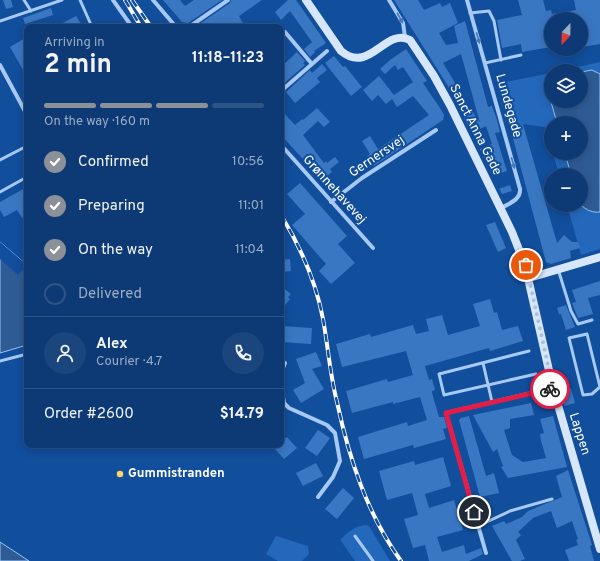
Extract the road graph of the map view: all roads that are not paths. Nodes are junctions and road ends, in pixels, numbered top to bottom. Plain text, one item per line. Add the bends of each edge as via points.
1 (24, 0) edge
2 (62, 0) edge
3 (80, 0) edge
4 (113, 0) edge
5 (153, 0) edge
6 (228, 0) edge
7 (306, 0) edge
8 (389, 0) edge
9 (467, 0) edge
10 (31, 11) junction
11 (470, 12) junction
12 (0, 21) edge
13 (91, 24) edge
14 (130, 24) edge
15 (173, 24) edge
16 (193, 24) edge
17 (285, 32) dead end
18 (405, 37) junction
19 (328, 51) dead end
20 (521, 55) dead end
21 (501, 60) junction
22 (485, 63) junction
23 (312, 64) junction
24 (0, 65) edge
25 (284, 88) edge
26 (24, 109) edge
27 (436, 130) dead end
28 (24, 148) edge
29 (284, 148) edge
30 (0, 160) edge
31 (24, 179) edge
32 (0, 192) edge
33 (331, 202) junction
34 (500, 208) junction
35 (373, 248) dead end
36 (600, 257) edge
37 (558, 270) junction
38 (529, 278) junction
39 (592, 320) dead end
40 (569, 338) joint
41 (529, 351) dead end
42 (24, 355) edge
43 (0, 361) edge
44 (483, 363) junction
45 (536, 374) dead end
46 (488, 385) junction
47 (553, 388) junction
48 (284, 402) edge
49 (492, 402) junction
50 (318, 497) dead end
51 (552, 499) dead end
52 (478, 526) junction
53 (355, 536) dead end
54 (600, 549) edge
55 (486, 553) dead end
56 (373, 561) edge

1 - 10 lane
2 - 10 lane
3 - 13 lane
4 - 14 street
5 - 15 street
6 - 16 street
7 - 18 main road via 341,51 354,59 363,58 397,38
8 -> 18 street, Sanct Anna Gade via 403,23
9 - 11 street, Lundegade
10 - 12 lane
11 - 21 lane via 489,11 494,22
11 -> 22 street, Lundegade
17 - 23 street
18 - 34 main road, Sanct Anna Gade via 414,44 434,76
19 - 23 street
20 - 21 lane
21 - 22 lane
22 -> 34 street, Lundegade via 521,194
23 - 25 street
24 - 26 street
27 - 33 street, Gernersvej via 362,178
28 - 30 lane
29 - 33 street, Grønnehavevej
31 - 32 lane
33 - 35 street, Grønnehavevej
34 - 38 main road, Sanct Anna Gade
36 - 37 main road
37 - 38 main road
37 - 39 lane via 571,311 578,324
38 - 47 main road, Lappen
40 - 40 lane via 587,334 600,387 592,394 584,395
41 - 44 lane
42 - 43 lane
44 - 46 lane
44 - 46 lane via 439,374 444,395
45 - 46 lane
46 - 49 lane
47 - 49 street
47 - 54 main road, Lappen
48 - 50 street via 289,408 327,425 335,433 340,461 333,477
49 - 52 street via 446,413
51 - 52 lane via 510,511
52 - 55 street
53 - 56 lane

